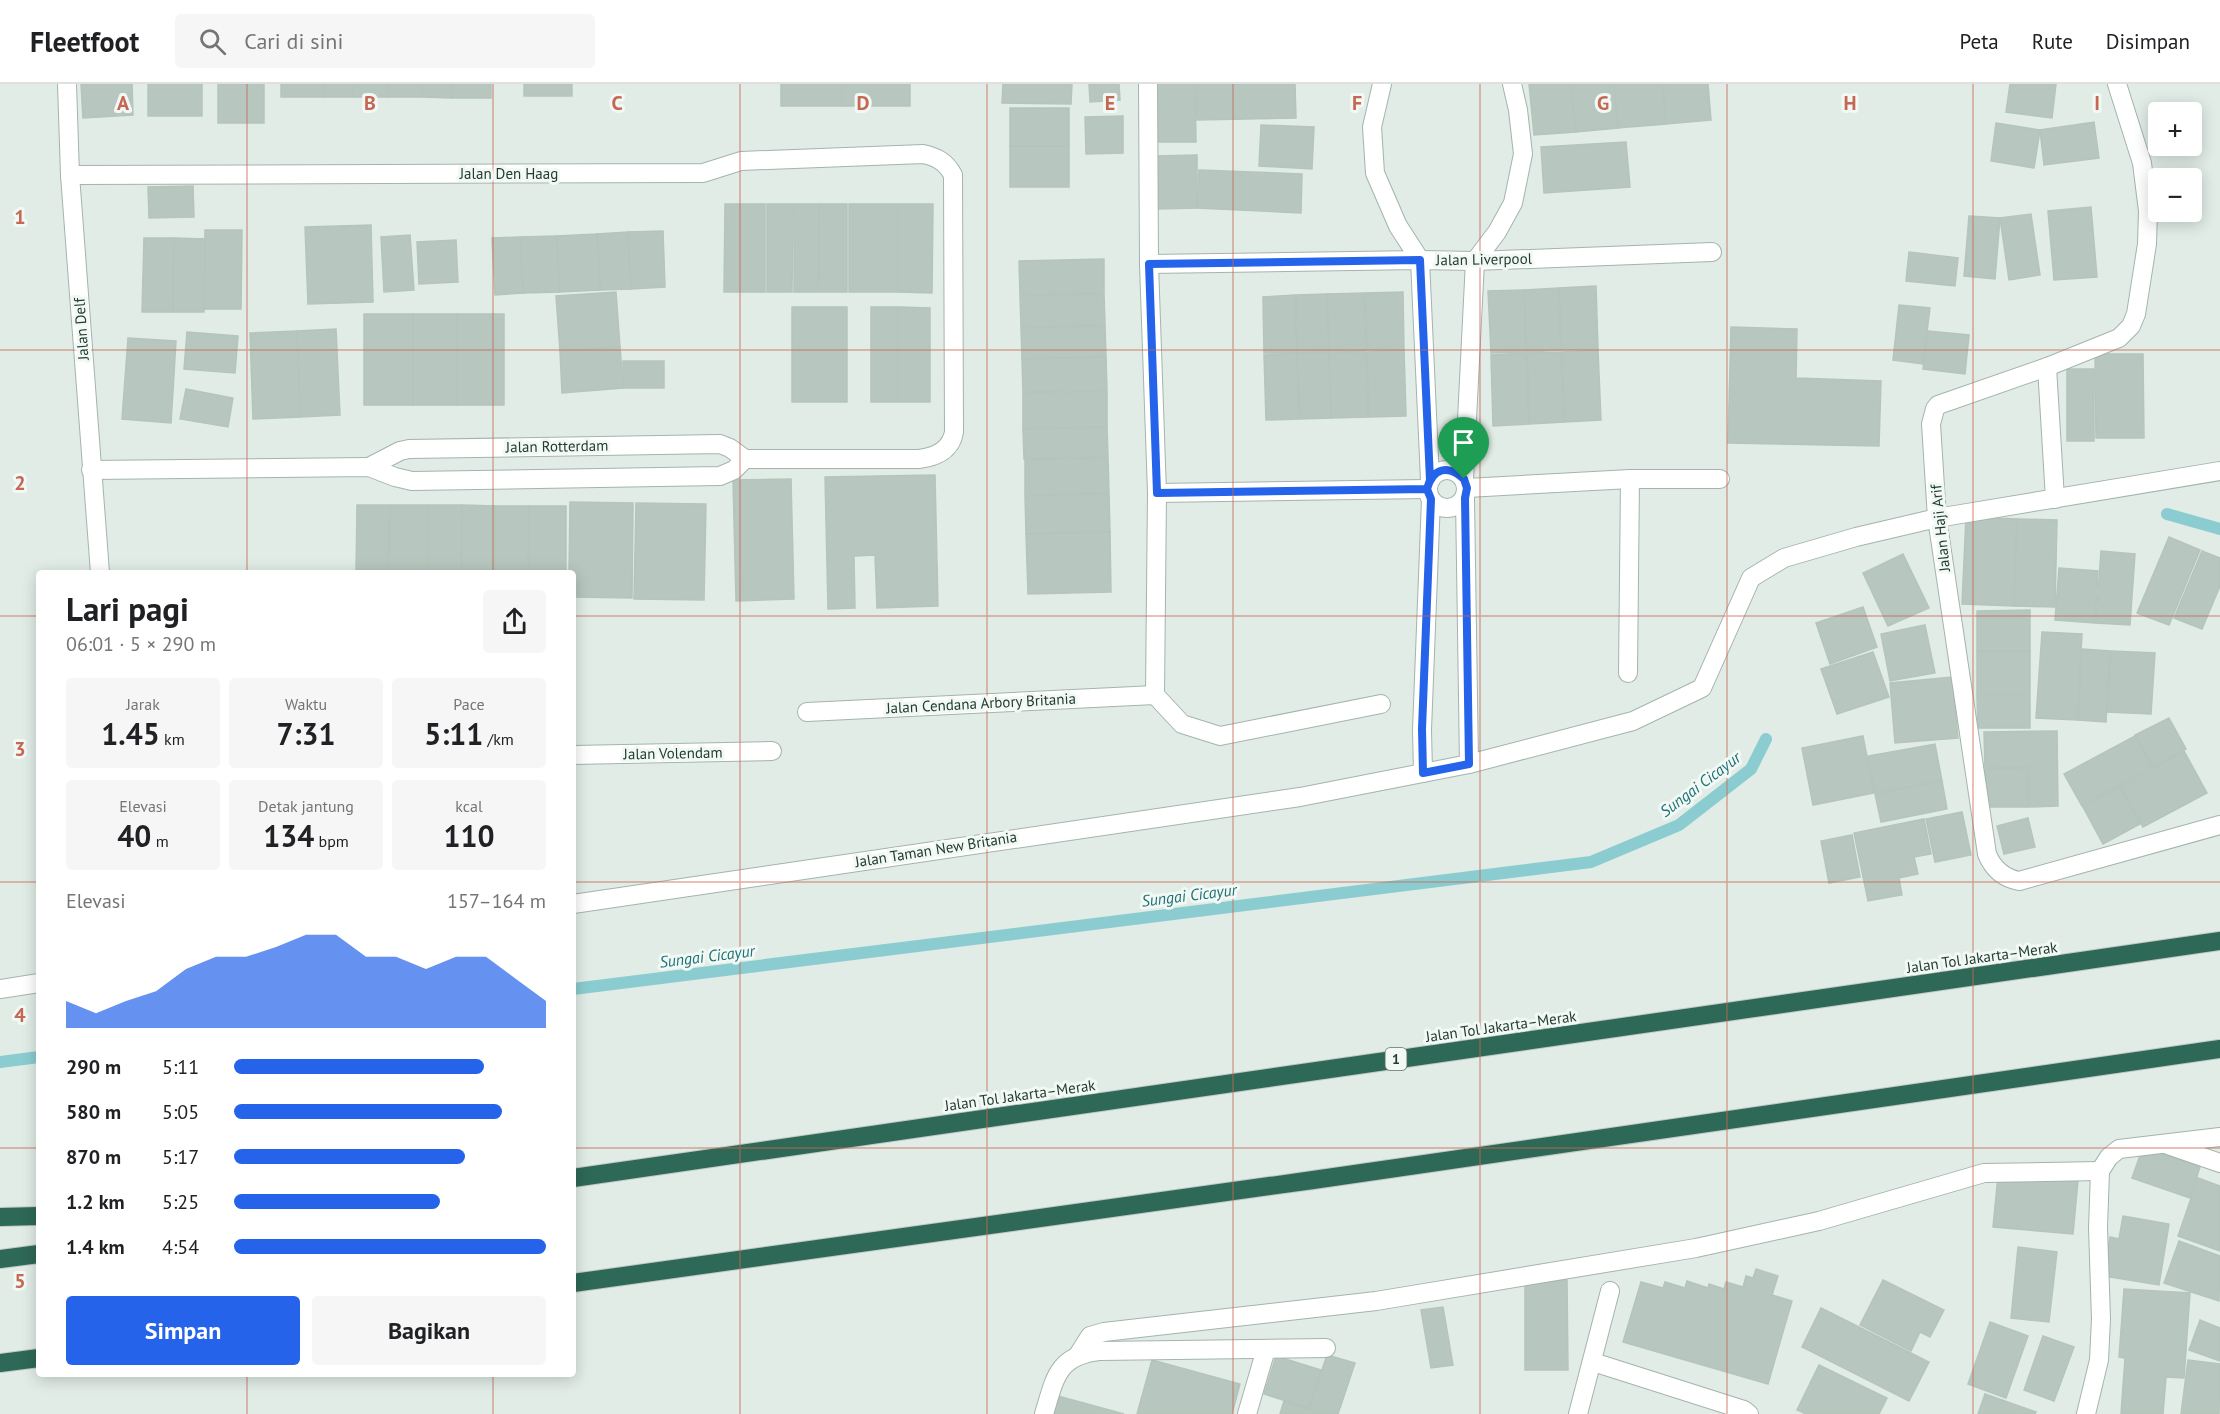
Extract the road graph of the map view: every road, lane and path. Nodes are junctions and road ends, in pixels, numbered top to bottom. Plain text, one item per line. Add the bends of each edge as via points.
1 (67, 84) edge
2 (1148, 84) edge
3 (1382, 84) edge
4 (1512, 84) edge
5 (2117, 84) edge
6 (70, 175) junction
7 (1712, 252) dead end
8 (1420, 260) junction
9 (1475, 261) junction
10 (1149, 264) junction
11 (2047, 367) junction
12 (745, 459) junction
13 (369, 467) junction
14 (91, 470) junction
15 (2220, 471) edge
16 (1630, 479) junction
17 (1720, 479) dead end
18 (1465, 488) junction
19 (1429, 489) junction
20 (1157, 493) junction
21 (2055, 499) junction
22 (1936, 518) junction
23 (100, 570) edge
24 (1628, 673) dead end
25 (1155, 695) junction
26 (1381, 704) dead end
27 (807, 712) dead end
28 (772, 751) dead end
29 (576, 755) edge
30 (1469, 764) junction
31 (1423, 773) junction
32 (2220, 825) edge
33 (576, 904) edge
34 (2220, 941) edge
35 (36, 983) edge
36 (0, 989) edge
37 (2220, 1048) edge
38 (2220, 1137) edge
39 (2164, 1143) junction
40 (2220, 1163) edge
41 (2100, 1171) junction
42 (576, 1178) edge
43 (36, 1216) edge
44 (0, 1217) edge
45 (36, 1254) edge
46 (0, 1259) edge
47 (576, 1283) edge
48 (1610, 1291) dead end
49 (1326, 1348) dead end
50 (1266, 1349) junction
51 (1078, 1354) junction
52 (36, 1358) edge
53 (1593, 1362) junction
54 (0, 1363) edge
55 (1044, 1414) edge
56 (1247, 1414) edge
57 (1578, 1414) edge
58 (1749, 1414) edge
59 (2086, 1414) edge

1 - 6 street, Jalan Delf
2 - 10 street
3 - 8 street via 1372,127 1375,173 1398,226
4 - 9 street via 1523,154 1514,203
5 - 11 street, Jalan Haji Arif via 2142,163 2148,211 2136,314 2119,338
6 - 12 street, Jalan Den Haag via 703,173 741,161 923,154 944,162 953,175 951,444 930,458 919,459
6 - 14 street, Jalan Delf
7 - 9 street, Jalan Liverpool
8 - 9 street, Jalan Liverpool
8 - 10 street, Jalan Liverpool
8 - 19 street
9 - 18 street
10 - 20 street
11 - 21 street
11 - 22 street, Jalan Haji Arif via 1935,409 1931,424
12 - 13 street, Jalan Rotterdam via 720,476 412,480
12 - 13 street, Jalan Rotterdam via 720,444 420,449 400,451
13 - 14 street, Jalan Rotterdam
14 - 23 street, Jalan Delf
15 - 21 street, Jalan Taman New Britania
16 - 17 street
16 - 18 street
16 - 24 street
18 - 19 street via 1456,472 1446,469 1437,472
18 - 19 street via 1458,505 1448,508 1438,506
18 - 30 street
19 - 20 street
19 - 31 street
20 - 25 street
21 - 22 street, Jalan Taman New Britania
22 - 30 street, Jalan Taman New Britania via 1784,558 1751,578 1702,688 1633,721
22 - 32 street, Jalan Haji Arif via 1990,862 2007,879 2019,880
25 - 26 street via 1182,724 1220,736
25 - 27 street, Jalan Cendana Arbory Britania
28 - 29 street, Jalan Volendam
30 - 31 street, Jalan Taman New Britania
31 - 33 street, Jalan Taman New Britania via 1300,796
34 - 42 highway, Jalan Tol Jakarta–Merak / 1
35 - 36 street
37 - 47 highway
38 - 39 street
39 - 40 street
39 - 41 street via 2119,1149
41 - 51 street via 1984,1173 1819,1221 1696,1248 1376,1301 1104,1332 1090,1336
41 - 59 street via 2099,1360
43 - 44 highway
45 - 46 highway
48 - 53 street
49 - 50 street
50 - 51 street
50 - 56 street
51 - 55 street via 1056,1377
52 - 54 highway
53 - 57 street
53 - 58 street

